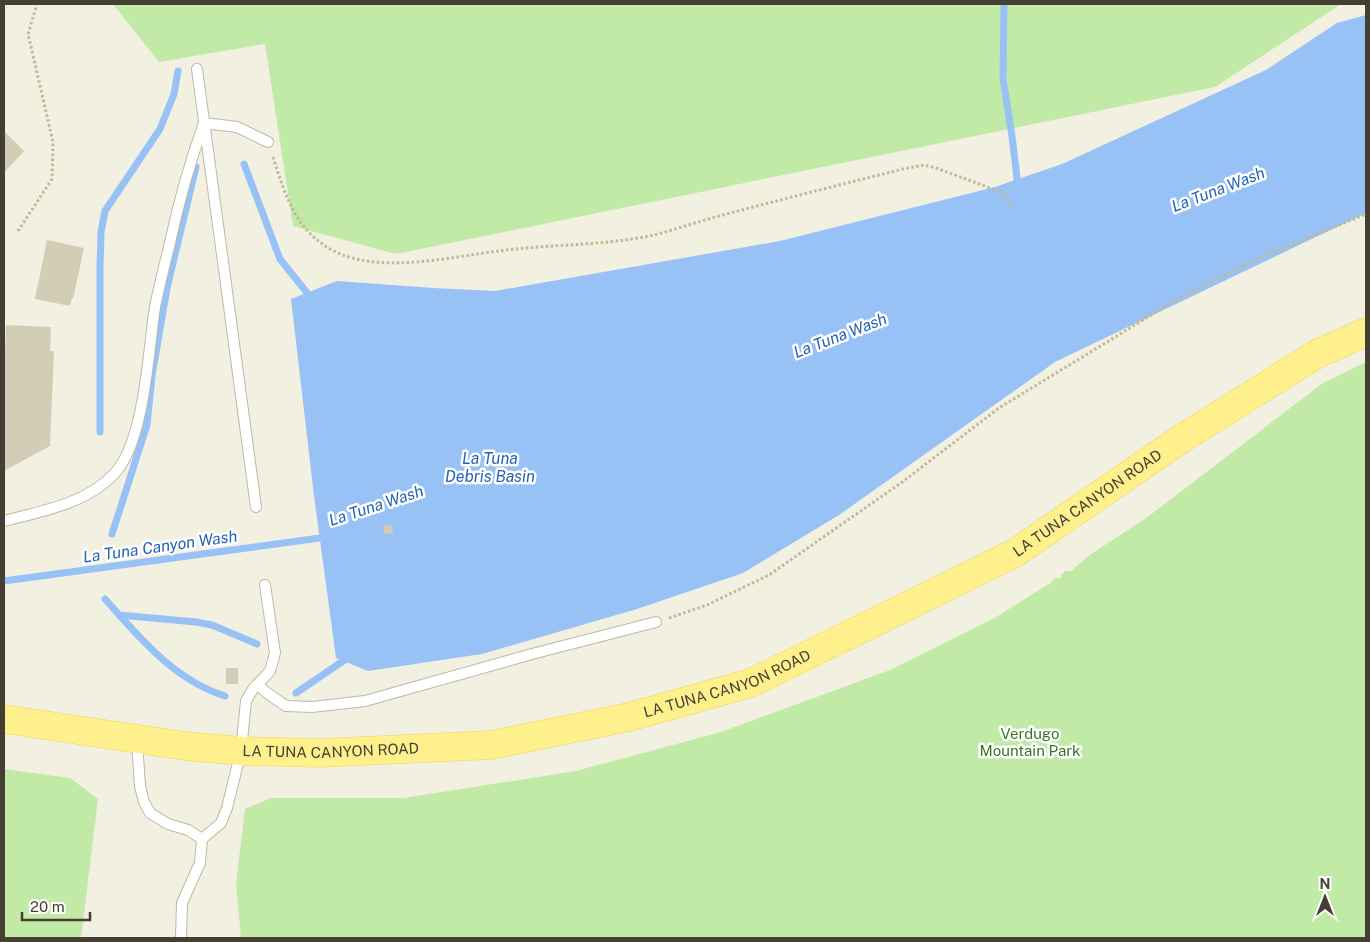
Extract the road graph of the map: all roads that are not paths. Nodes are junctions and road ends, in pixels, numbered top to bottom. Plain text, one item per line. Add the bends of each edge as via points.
1 (197, 68) dead end
2 (204, 124) junction
3 (268, 142) road end
4 (1366, 332) edge
5 (256, 507) dead end
6 (4, 521) edge
7 (265, 585) dead end
8 (656, 622) road end
9 (258, 685) junction
10 (4, 719) edge
11 (137, 740) junction
12 (242, 751) junction
13 (202, 839) junction
14 (181, 938) edge

1 - 2 lane
2 - 3 lane via 237,127
2 - 5 lane
2 - 6 lane via 191,157 179,205 156,306 140,411 127,453 116,473 83,496 61,506
4 - 12 main road, LA TUNA CANYON ROAD via 1317,354 1181,438 1015,552 751,683 629,717 491,744 320,753
7 - 9 lane via 275,653 270,671
8 - 9 lane via 365,701 312,707 286,706
9 - 12 lane via 246,701
10 - 11 main road, LA TUNA CANYON ROAD
11 - 12 main road, LA TUNA CANYON ROAD
11 - 13 lane via 140,786 150,813
12 - 13 lane via 221,823
13 - 14 lane via 200,863 182,903

